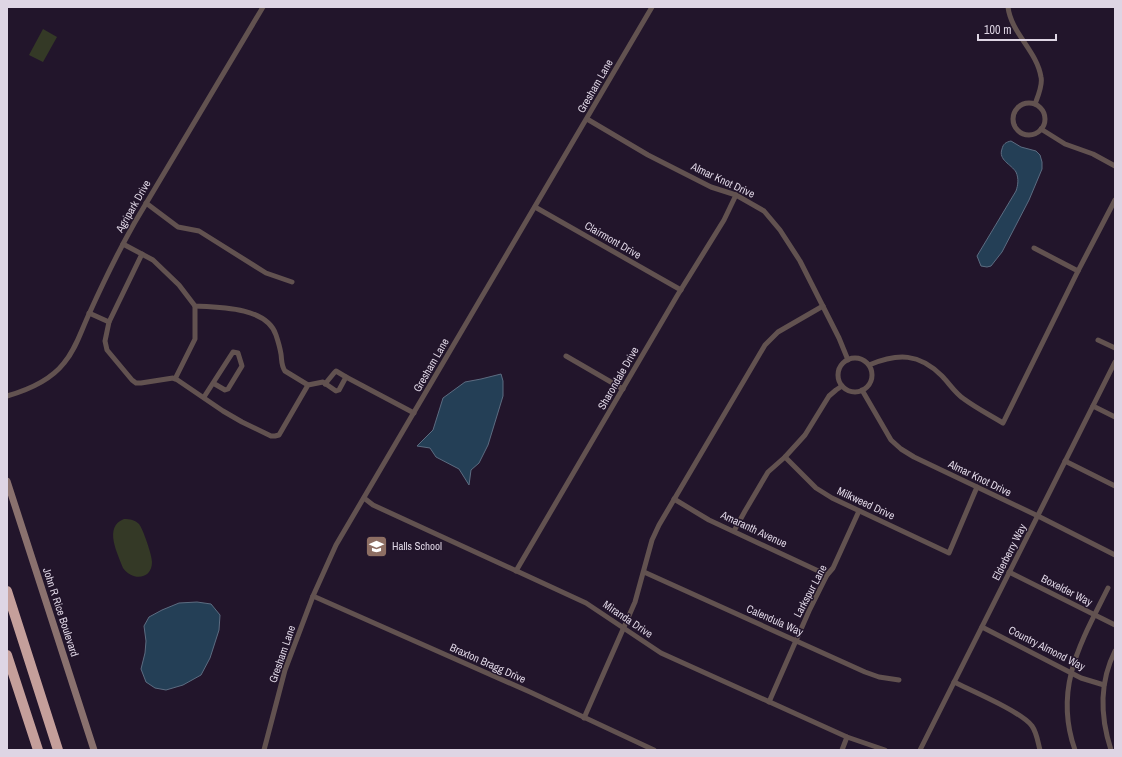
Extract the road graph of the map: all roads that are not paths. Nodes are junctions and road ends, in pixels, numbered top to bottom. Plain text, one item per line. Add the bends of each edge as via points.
1 (263, 7) edge
2 (652, 7) edge
3 (1008, 7) edge
4 (1035, 104) junction
5 (587, 119) junction
6 (1041, 129) junction
7 (1115, 166) edge
8 (736, 195) junction
9 (1115, 200) edge
10 (146, 203) junction
11 (535, 207) junction
12 (122, 244) junction
13 (1034, 248) dead end
14 (142, 254) junction
15 (1078, 271) junction
16 (292, 282) dead end
17 (681, 290) junction
18 (195, 306) junction
19 (823, 306) junction
20 (90, 313) junction
21 (109, 322) junction
22 (1098, 340) dead end
23 (1115, 348) edge
24 (566, 356) dead end
25 (848, 360) junction
26 (1115, 362) edge
27 (868, 365) junction
28 (346, 377) junction
29 (175, 379) junction
30 (213, 383) junction
31 (325, 384) junction
32 (308, 385) junction
33 (842, 386) junction
34 (623, 389) junction
35 (862, 390) junction
36 (7, 396) edge
37 (204, 397) junction
38 (1093, 406) junction
39 (414, 413) junction
40 (1115, 417) edge
41 (784, 457) junction
42 (1066, 461) junction
43 (7, 482) edge
44 (1115, 486) edge
45 (977, 487) junction
46 (364, 498) junction
47 (674, 499) junction
48 (859, 511) junction
49 (1038, 516) junction
50 (734, 531) junction
51 (1115, 556) edge
52 (516, 571) junction
53 (644, 572) junction
54 (1009, 572) junction
55 (827, 575) junction
56 (1108, 588) dead end
57 (7, 591) edge
58 (312, 596) junction
59 (1095, 615) junction
60 (1115, 625) edge
61 (982, 627) junction
62 (624, 628) junction
63 (796, 641) junction
64 (1115, 651) edge
65 (7, 655) edge
66 (1071, 672) junction
67 (899, 680) dead end
68 (954, 682) junction
69 (1104, 685) junction
70 (769, 702) junction
71 (584, 718) junction
72 (847, 737) junction
73 (38, 750) edge
74 (58, 750) edge
75 (94, 750) edge
76 (264, 750) edge
77 (654, 750) edge
78 (842, 750) edge
79 (884, 750) edge
80 (920, 750) edge
81 (1040, 750) edge
82 (1075, 750) edge
83 (1110, 750) edge

1 - 10 street, Agripark Drive
2 - 5 street, Gresham Lane
3 - 4 street via 1009,17 1035,59 1041,77
4 - 6 street via 1044,114 1045,122
4 - 6 street via 1021,106 1014,114 1014,121 1018,130 1028,134
5 - 8 street, Almar Knot Drive via 704,184
5 - 11 street, Gresham Lane
6 - 7 street via 1065,144 1093,154
8 - 17 street, Sharondale Drive via 724,220
8 - 19 street, Almar Knot Drive via 764,211 780,230 800,261
9 - 15 street
10 - 12 street, Agripark Drive
10 - 16 street via 178,227 199,231 266,273
11 - 17 street, Clairmont Drive
11 - 39 street, Gresham Lane
12 - 14 street
12 - 20 street, Agripark Drive
13 - 15 street
14 - 18 street via 157,263
14 - 21 street
15 - 27 street via 1004,423 963,398 925,362 908,357
17 - 34 street, Sharondale Drive
18 - 29 street via 195,339
18 - 32 street via 243,311 269,324 276,333 283,368
19 - 25 street, Almar Knot Drive
19 - 47 street via 778,332 765,345
20 - 21 street
20 - 36 street, Agripark Drive via 64,364 48,378 27,390
21 - 29 street via 105,340 107,350 132,380 141,383
22 - 23 street
24 - 34 street
25 - 27 street via 861,359
25 - 33 street via 838,372
26 - 38 street, Elderberry Way
27 - 35 street via 871,378 867,387
28 - 31 street via 336,371
28 - 31 street via 336,391
28 - 39 street
29 - 37 street
30 - 30 street via 233,352 238,353 242,366 228,389 225,390
30 - 37 street
31 - 32 street via 323,382
32 - 37 street via 279,435 275,436 242,422
33 - 35 street via 851,391
33 - 41 street via 832,393 805,435
34 - 52 street, Sharondale Drive
35 - 45 street, Almar Knot Drive via 895,444 914,457
38 - 40 street
38 - 42 street, Elderberry Way
39 - 46 street, Gresham Lane
41 - 48 street, Milkweed Drive via 825,494
41 - 50 street via 763,478
42 - 44 street
42 - 49 street, Elderberry Way
43 - 75 street, John R Rice Boulevard
45 - 48 street, Milkweed Drive via 949,553
45 - 49 street, Almar Knot Drive
46 - 52 street, Miranda Drive via 373,505
46 - 58 street, Gresham Lane via 336,545
47 - 50 street, Amaranth Avenue via 709,520
47 - 53 street via 658,525
48 - 55 street, Larkspur Lane via 833,568
49 - 51 street, Almar Knot Drive
49 - 54 street, Elderberry Way
50 - 55 street, Amaranth Avenue
52 - 62 street, Miranda Drive via 586,603
53 - 62 street
53 - 63 street, Calendula Way
54 - 59 street, Boxelder Way
54 - 61 street, Elderberry Way
55 - 63 street, Larkspur Lane
56 - 59 street
57 - 74 highway
58 - 71 street, Braxton Bragg Drive
58 - 76 street, Gresham Lane via 285,670
59 - 60 street, Boxelder Way
59 - 66 street via 1077,652
61 - 66 street, Country Almond Way
61 - 68 street, Elderberry Way
62 - 70 street, Miranda Drive via 661,653
62 - 71 street
63 - 67 street, Calendula Way via 872,675
63 - 70 street, Larkspur Lane
64 - 69 street
65 - 73 highway
66 - 69 street, Country Almond Way
66 - 82 street via 1068,719
68 - 80 street, Elderberry Way
68 - 81 street via 1022,717 1033,727
69 - 83 street via 1102,711
70 - 72 street, Miranda Drive
71 - 77 street, Braxton Bragg Drive
72 - 78 street
72 - 79 street, Miranda Drive

